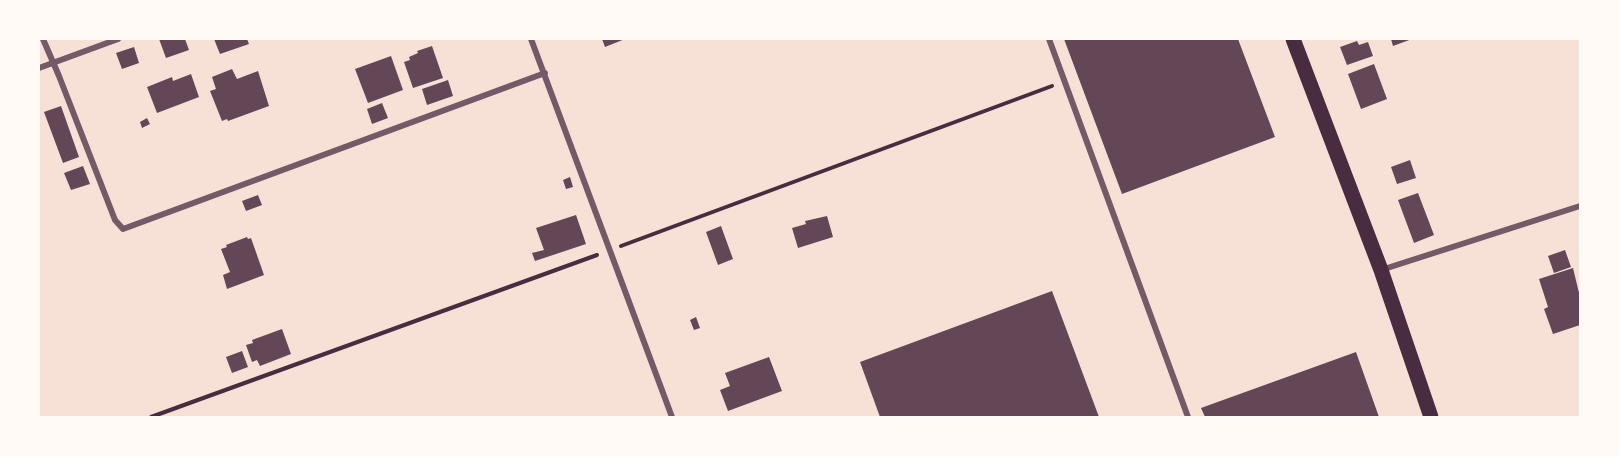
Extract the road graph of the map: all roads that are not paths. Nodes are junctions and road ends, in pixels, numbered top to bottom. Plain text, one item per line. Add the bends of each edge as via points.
1 (43, 39) edge
2 (118, 39) edge
3 (531, 39) edge
4 (1049, 39) edge
5 (1293, 39) edge
6 (52, 63) junction
7 (39, 68) edge
8 (545, 73) junction
9 (1580, 206) edge
10 (1381, 270) junction
11 (672, 417) edge
12 (1188, 417) edge
13 (1431, 417) edge

1 - 6 street
2 - 6 street
3 - 8 street
4 - 12 street
5 - 10 main road
6 - 7 street
6 - 8 street via 115,220 123,229
8 - 11 street
9 - 10 street
10 - 13 main road

